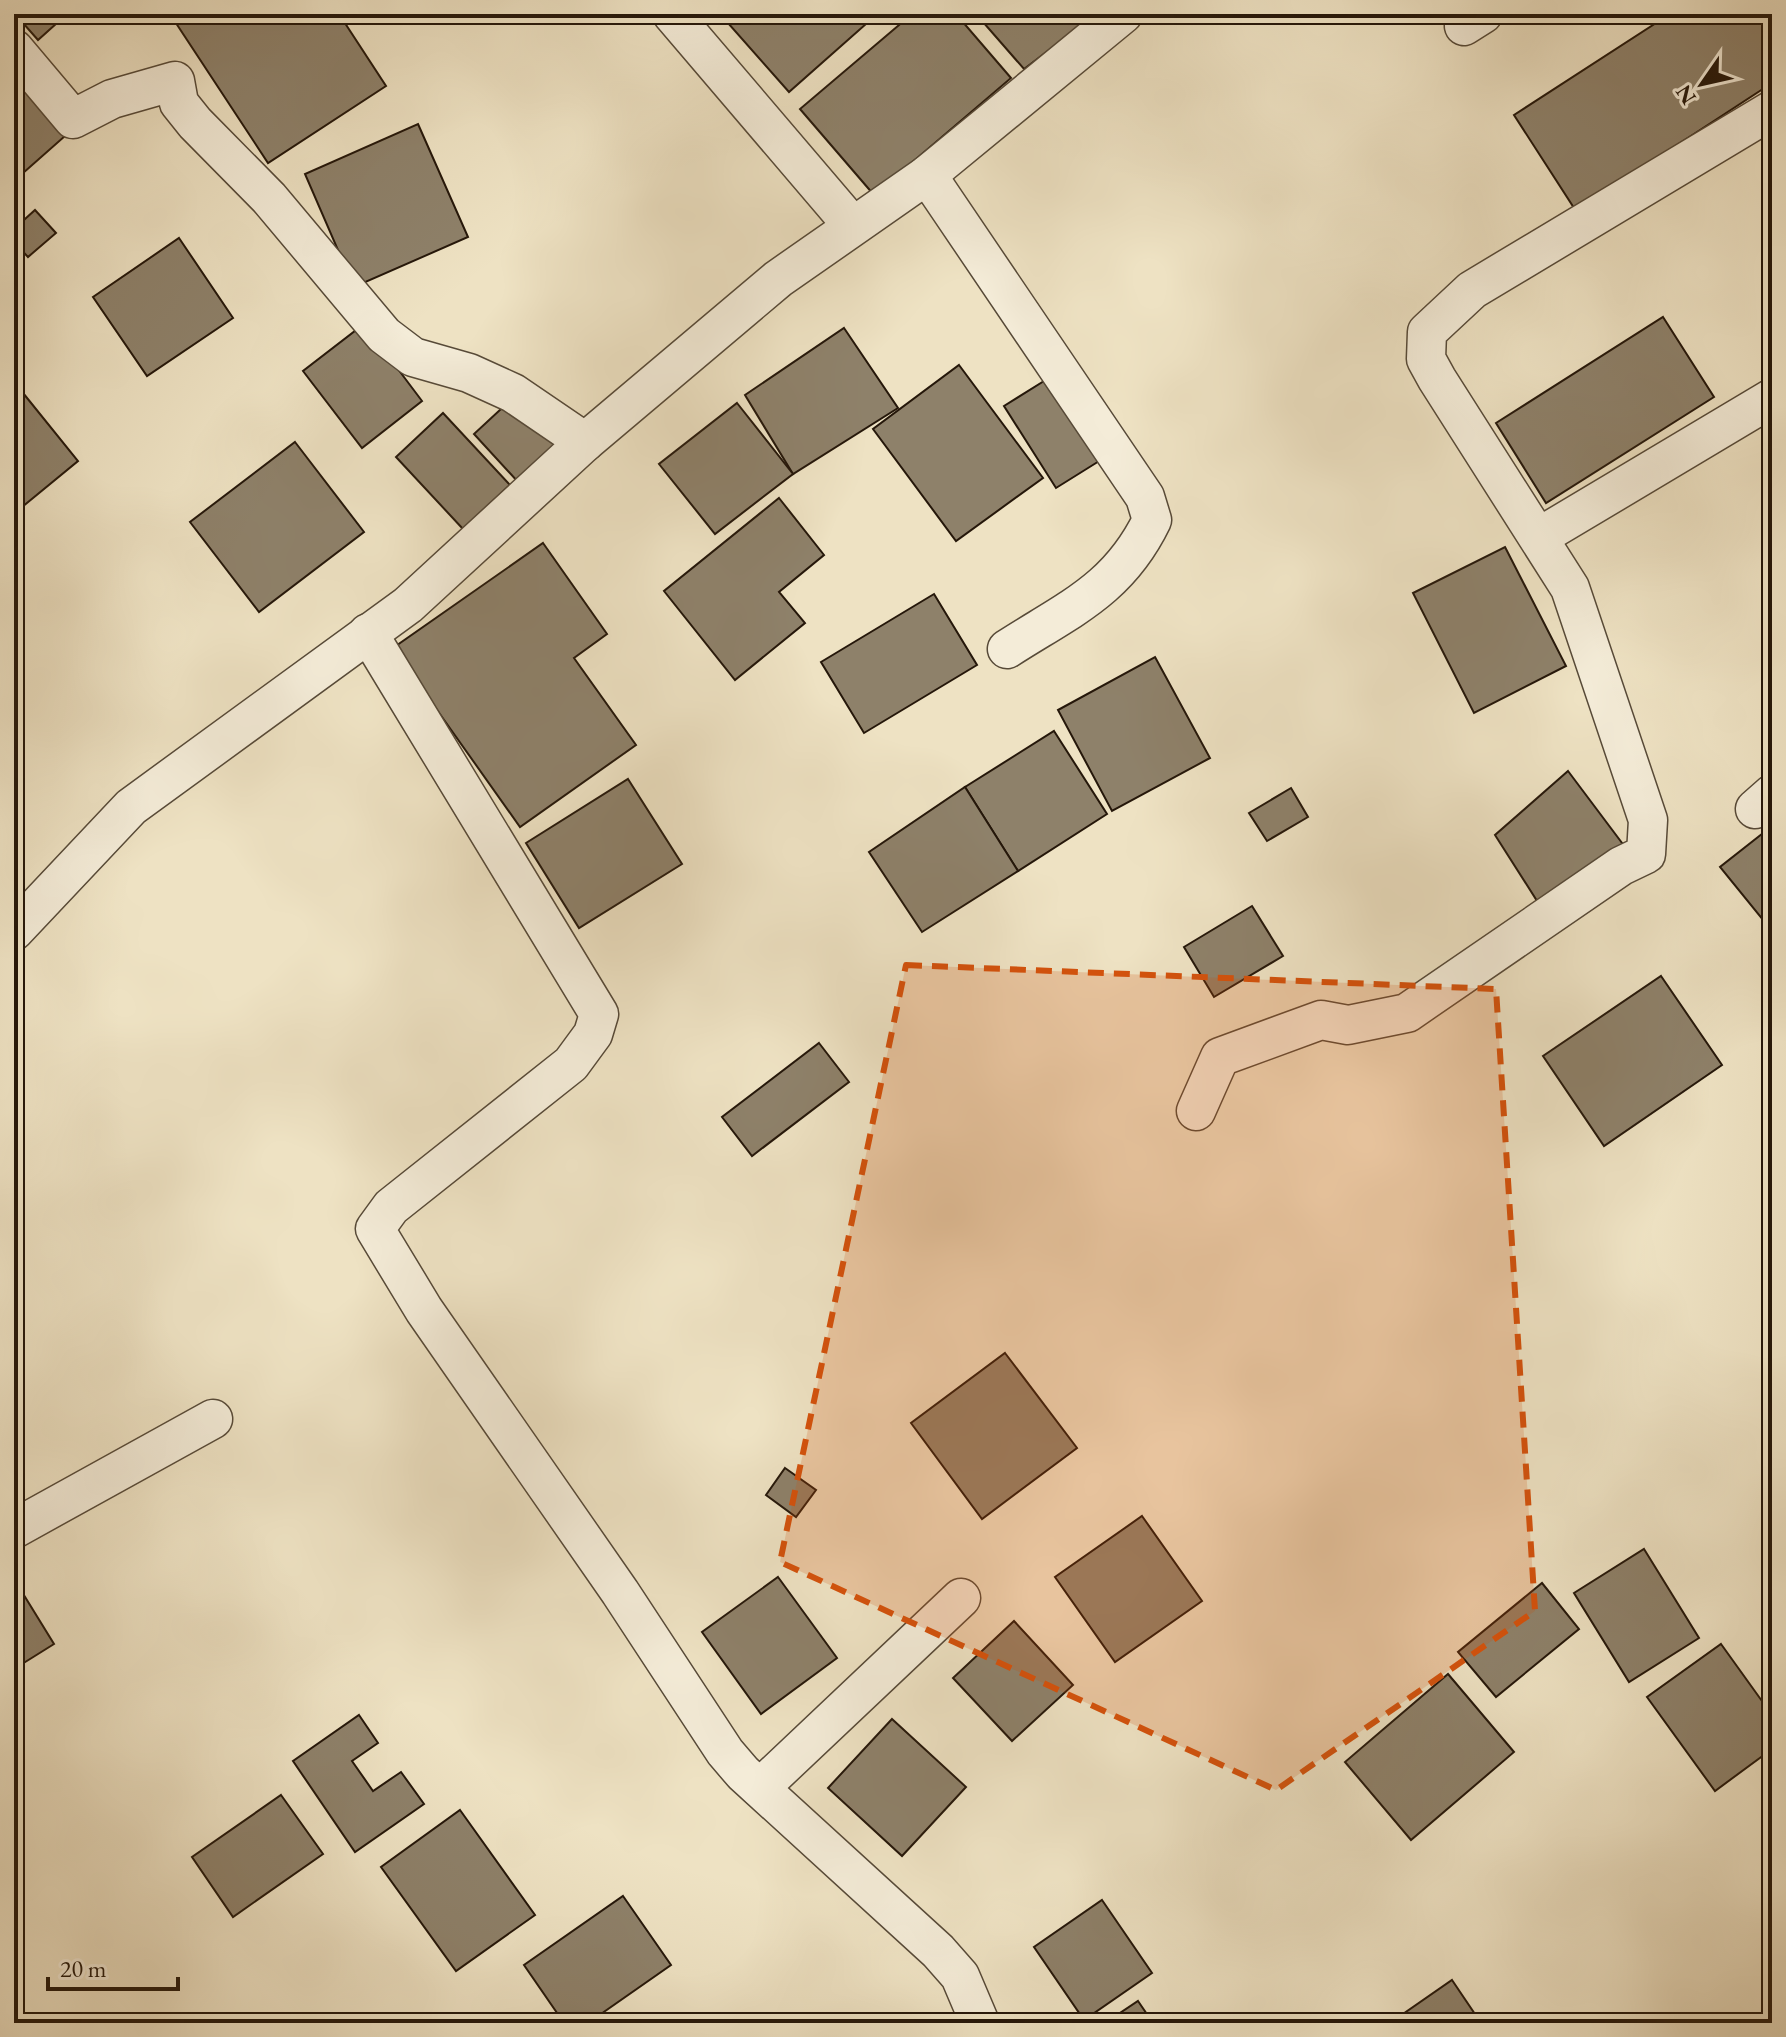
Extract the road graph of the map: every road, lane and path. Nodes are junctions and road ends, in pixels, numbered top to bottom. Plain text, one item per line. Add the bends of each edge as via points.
1 (672, 14) edge
2 (1123, 14) edge
3 (14, 49) edge
4 (1772, 110) edge
5 (927, 175) junction
6 (852, 225) junction
7 (1772, 398) edge
8 (585, 442) junction
9 (1539, 537) junction
10 (368, 633) junction
11 (1007, 649) dead end
12 (14, 931) edge
13 (1196, 1111) dead end
14 (213, 1419) dead end
15 (14, 1529) edge
16 (961, 1598) dead end
17 (760, 1788) junction
18 (980, 2023) edge

1 - 6 street
2 - 5 street
3 - 8 street via 73,119 112,99 175,81 179,103 195,123 269,198 384,335 413,357 513,393
4 - 9 street via 1472,290 1427,332 1426,359
5 - 6 street
5 - 11 street via 1145,497 1152,520 1137,551 1103,588
6 - 8 street via 778,279
7 - 9 street
8 - 10 street via 408,605
9 - 13 street via 1570,588 1648,820 1646,854 1407,1013 1348,1025 1321,1020 1220,1057
10 - 12 street via 131,807
10 - 17 street via 599,1014 593,1034 571,1064 391,1207 375,1229 424,1310 725,1752
14 - 15 street
16 - 17 street
17 - 18 street via 938,1951 960,1976

